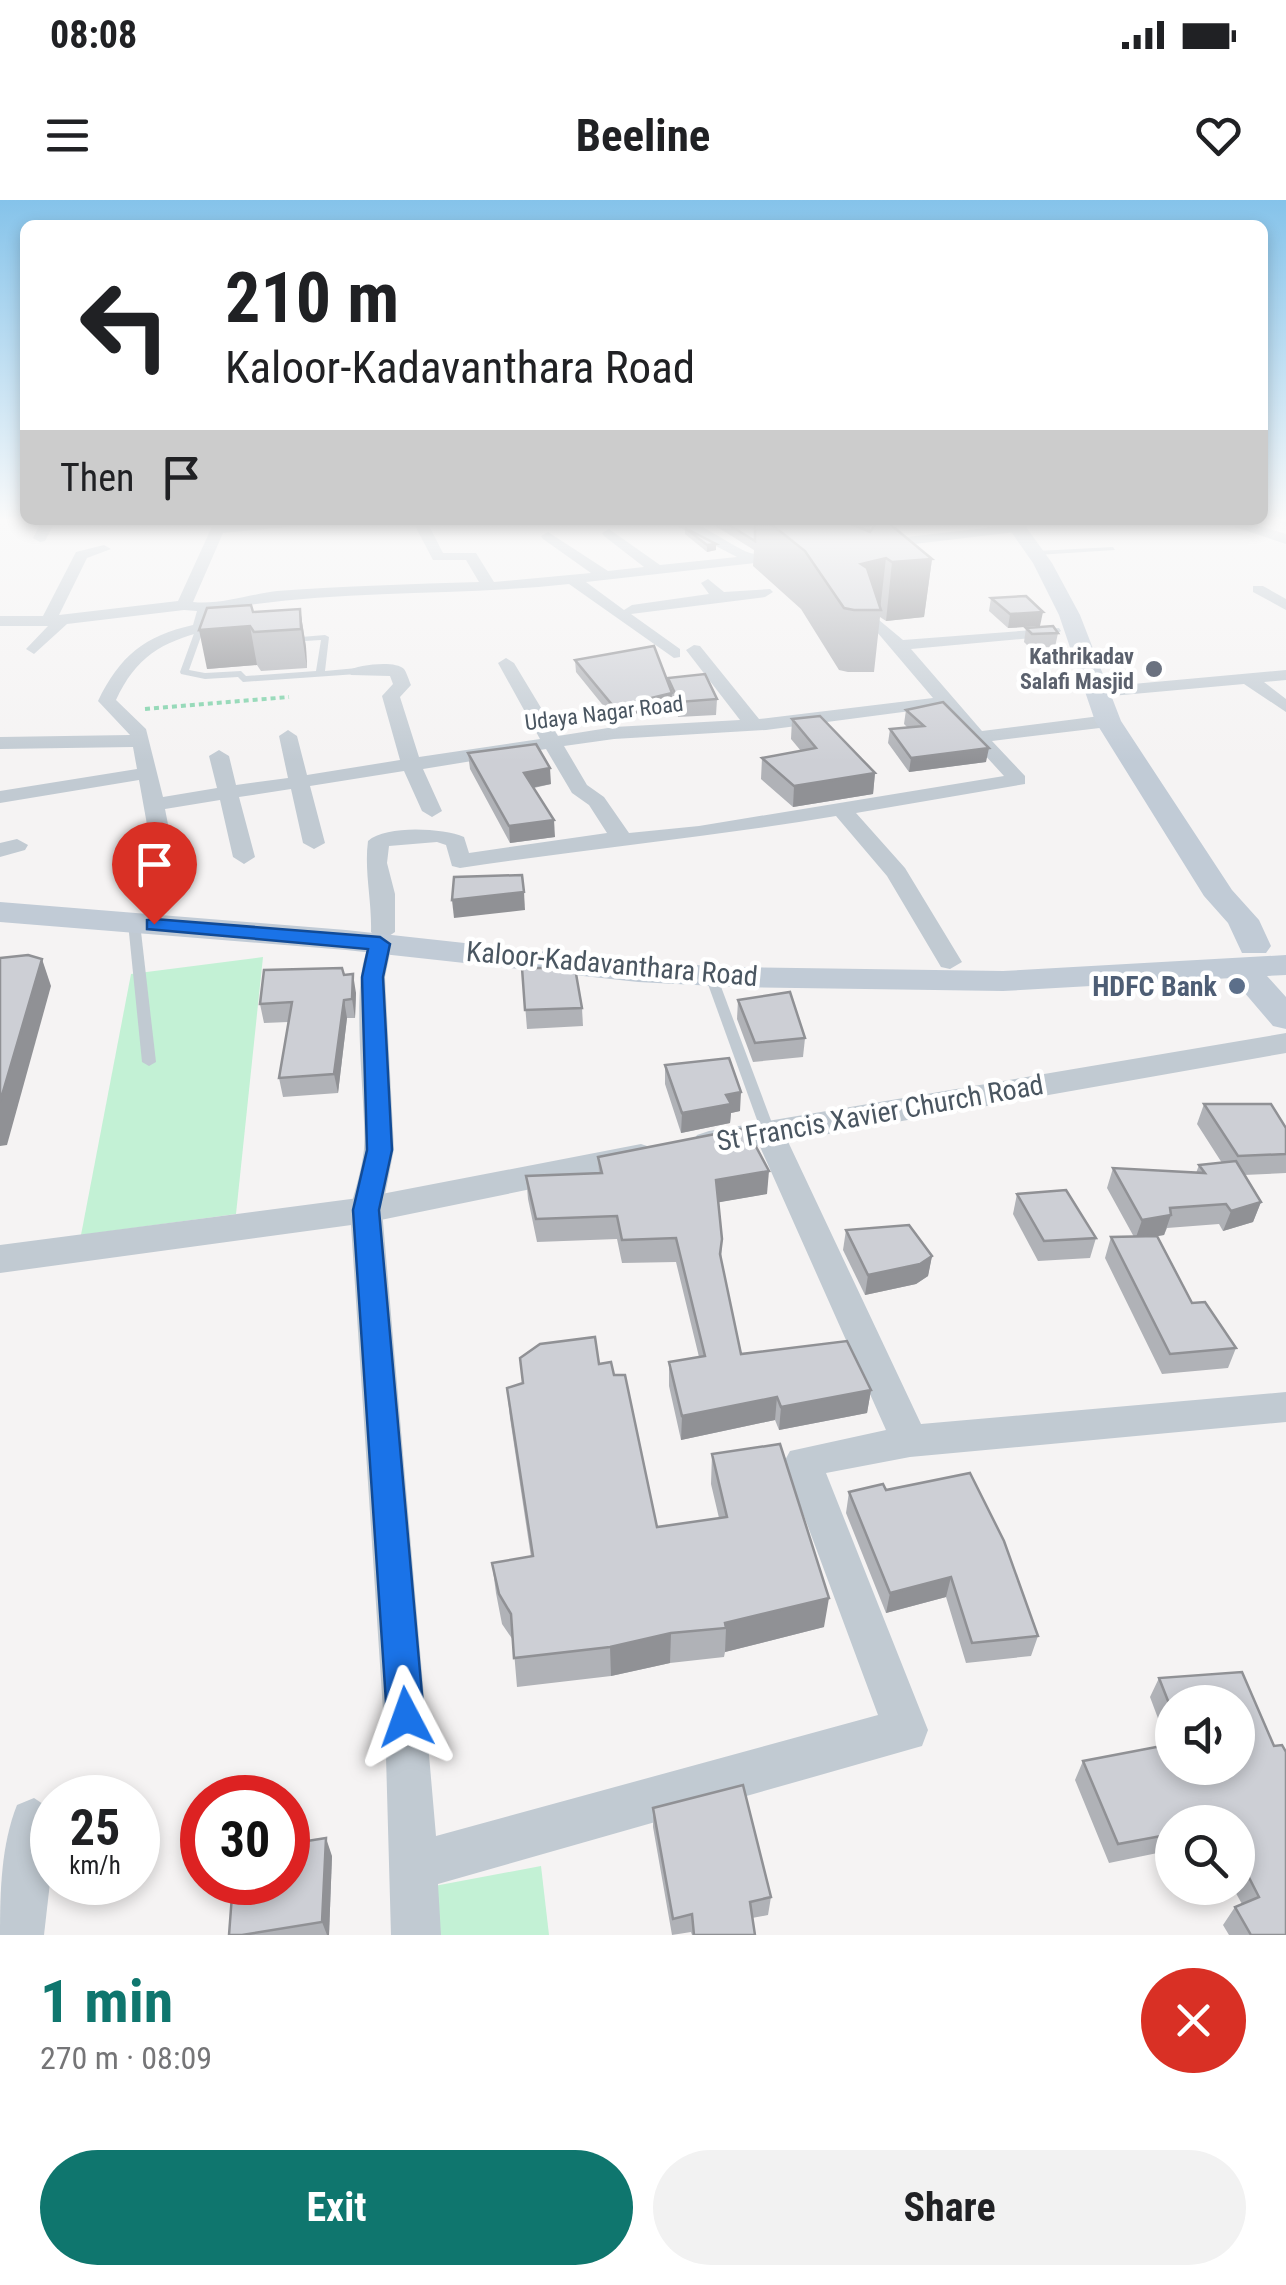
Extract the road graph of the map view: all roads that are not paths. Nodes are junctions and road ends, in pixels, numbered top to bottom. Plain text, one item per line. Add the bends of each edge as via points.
1 (63, 600) edge
2 (186, 600) edge
3 (248, 600) edge
4 (601, 600) edge
5 (700, 600) edge
6 (1058, 600) edge
7 (184, 605) junction
8 (206, 608) junction
9 (632, 610) dead end
10 (55, 620) junction
11 (0, 621) edge
12 (879, 625) edge
13 (1053, 631) edge
14 (203, 636) junction
15 (273, 640) edge
16 (900, 645) junction
17 (34, 649) dead end
18 (694, 650) dead end
19 (674, 653) dead end
20 (506, 663) dead end
21 (357, 671) joint
22 (320, 673) junction
23 (1286, 675) edge
24 (1248, 679) junction
25 (1100, 692) junction
26 (941, 702) junction
27 (1286, 708) edge
28 (1108, 722) junction
29 (753, 724) junction
30 (288, 736) dead end
31 (978, 738) junction
32 (141, 740) junction
33 (552, 742) junction
34 (0, 743) edge
35 (219, 756) dead end
36 (412, 767) junction
37 (147, 773) junction
38 (299, 782) junction
39 (229, 794) junction
40 (0, 797) edge
41 (156, 804) junction
42 (842, 810) junction
43 (432, 811) dead end
44 (621, 837) junction
45 (314, 843) dead end
46 (244, 857) dead end
47 (0, 898) edge
48 (0, 912) edge
49 (148, 919) junction
50 (381, 938) junction
51 (1260, 956) edge
52 (950, 962) junction
53 (711, 976) junction
54 (1286, 997) edge
55 (1286, 1018) edge
56 (1286, 1043) edge
57 (149, 1062) dead end
58 (768, 1131) junction
59 (366, 1210) junction
60 (0, 1260) edge
61 (1286, 1407) edge
62 (910, 1441) junction
63 (30, 1852) edge
64 (413, 1867) junction
65 (19, 1935) edge
66 (416, 1935) edge

1 - 10 street
2 - 7 street
3 - 8 street
4 - 19 street
5 - 9 street
6 - 25 main road
7 - 8 street
7 - 10 street
8 - 14 street
10 - 11 street
10 - 17 street
12 - 16 street
13 - 16 street
14 - 22 lane via 184,672 241,674 244,680
14 - 32 street via 157,637 107,701
15 - 22 lane via 324,638
16 - 26 street
18 - 29 street
20 - 33 street
21 - 22 lane
21 - 36 street via 397,671 402,685 392,696
23 - 24 street
24 - 25 street
24 - 27 street
25 - 28 main road
26 - 29 street, Udaya Nagar Road
26 - 31 street
28 - 31 street
28 - 51 main road via 1220,896 1217,920
29 - 33 street, Udaya Nagar Road
30 - 38 street
31 - 42 street via 1018,780
32 - 34 street
32 - 37 street
33 - 36 street, Udaya Nagar Road
33 - 44 street via 579,790 597,801
35 - 39 street
36 - 38 street, Udaya Nagar Road
36 - 43 street
37 - 40 street
37 - 41 street
38 - 39 street, Udaya Nagar Road
38 - 45 street
39 - 41 street, Udaya Nagar Road
39 - 46 street
41 - 49 street via 167,875
42 - 44 street
42 - 52 street via 897,873
44 - 50 street via 460,861 456,842 440,835 379,841
47 - 49 main road, Kaloor-Kadavanthara Road
48 - 49 main road, Kaloor-Kadavanthara Road
49 - 50 main road, Kaloor-Kadavanthara Road
49 - 57 lane
50 - 52 main road, Kaloor-Kadavanthara Road via 687,959
50 - 53 main road, Kaloor-Kadavanthara Road
50 - 59 street via 372,977 379,1150
51 - 52 main road, Kaloor-Kadavanthara Road
51 - 53 main road, Kaloor-Kadavanthara Road via 1003,981
51 - 54 main road
51 - 55 main road
53 - 58 lane
56 - 58 street, St Francis Xavier Church Road
58 - 59 street, St Francis Xavier Church Road
58 - 62 street
59 - 60 street, St Francis Xavier Church Road
59 - 64 street
61 - 62 street
62 - 64 street via 803,1462 906,1730
63 - 65 street
64 - 66 street

